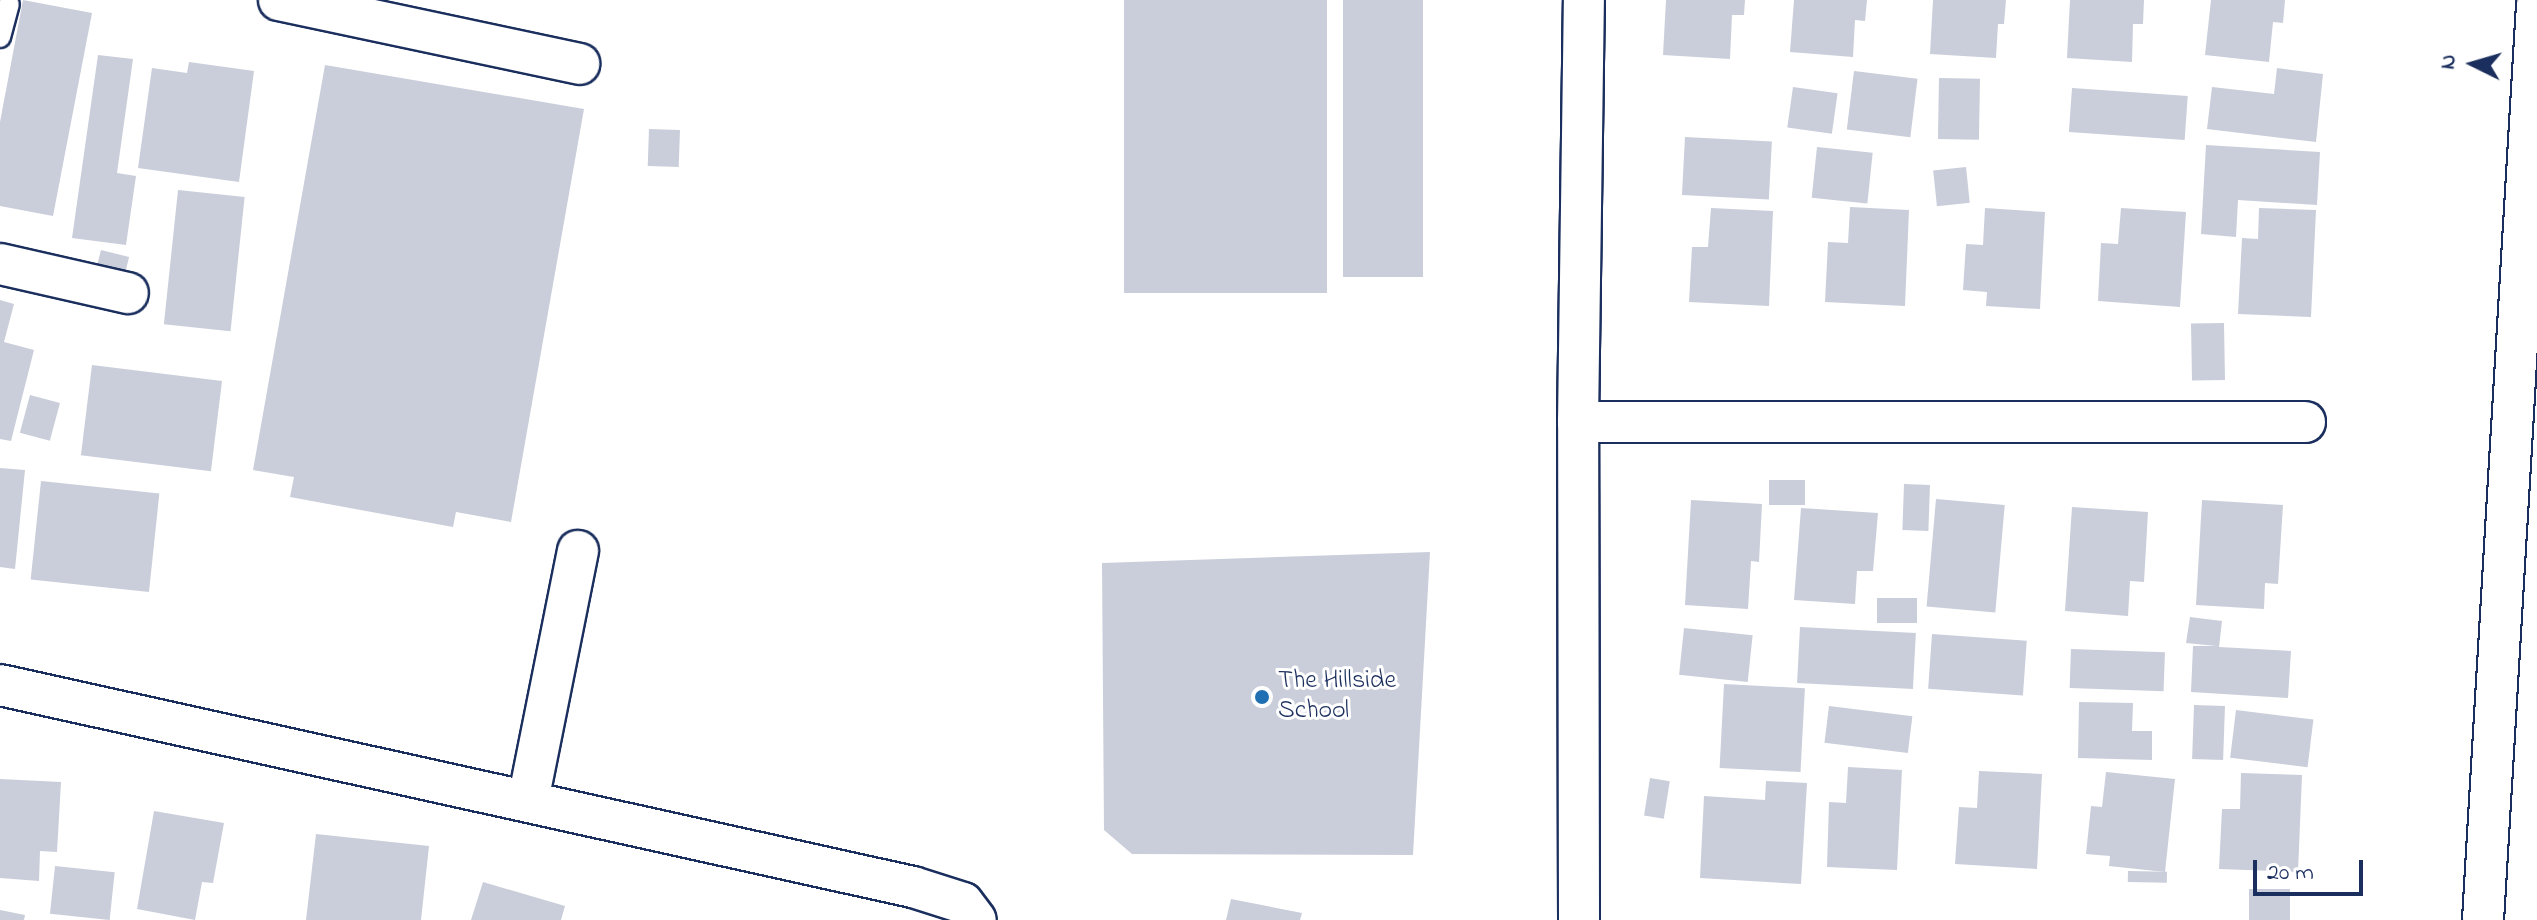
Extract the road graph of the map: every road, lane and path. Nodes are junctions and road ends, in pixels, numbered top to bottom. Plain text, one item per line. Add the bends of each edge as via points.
1 (279, 0) edge
2 (1584, 0) edge
3 (9, 4) dead end
4 (2537, 5) edge
5 (0, 37) edge
6 (579, 64) dead end
7 (0, 264) edge
8 (128, 293) dead end
9 (1578, 422) junction
10 (2305, 422) dead end
11 (578, 551) dead end
12 (0, 685) edge
13 (528, 801) junction
14 (976, 920) edge
15 (1579, 920) edge
16 (2483, 920) edge

1 - 6 street
2 - 9 street
3 - 5 lane
4 - 16 street
7 - 8 street
9 - 10 street
9 - 15 street
11 - 13 street
12 - 13 street
13 - 14 street via 913,887 963,903

